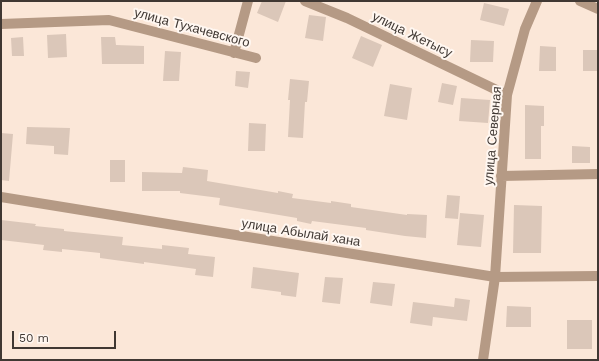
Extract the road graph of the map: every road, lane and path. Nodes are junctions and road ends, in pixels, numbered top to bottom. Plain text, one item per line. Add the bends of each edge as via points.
1 (248, 1) edge
2 (305, 1) edge
3 (537, 1) edge
4 (580, 1) edge
5 (598, 9) edge
6 (1, 24) edge
7 (234, 53) junction
8 (256, 58) dead end
9 (507, 95) junction
10 (598, 174) edge
11 (501, 176) junction
12 (1, 197) edge
13 (598, 276) edge
14 (495, 277) junction
15 (484, 360) edge

1 - 7 street
2 - 9 street, улица Жетысу via 347,18
3 - 9 street, улица Северная via 525,29
4 - 5 street
6 - 7 street, улица Тухачевского via 109,20
7 - 8 street, улица Тухачевского
9 - 11 street, улица Северная
10 - 11 street
11 - 14 street, улица Северная
12 - 14 street, улица Абылай хана
13 - 14 street, улица Абылай хана
14 - 15 street, улица Северная

